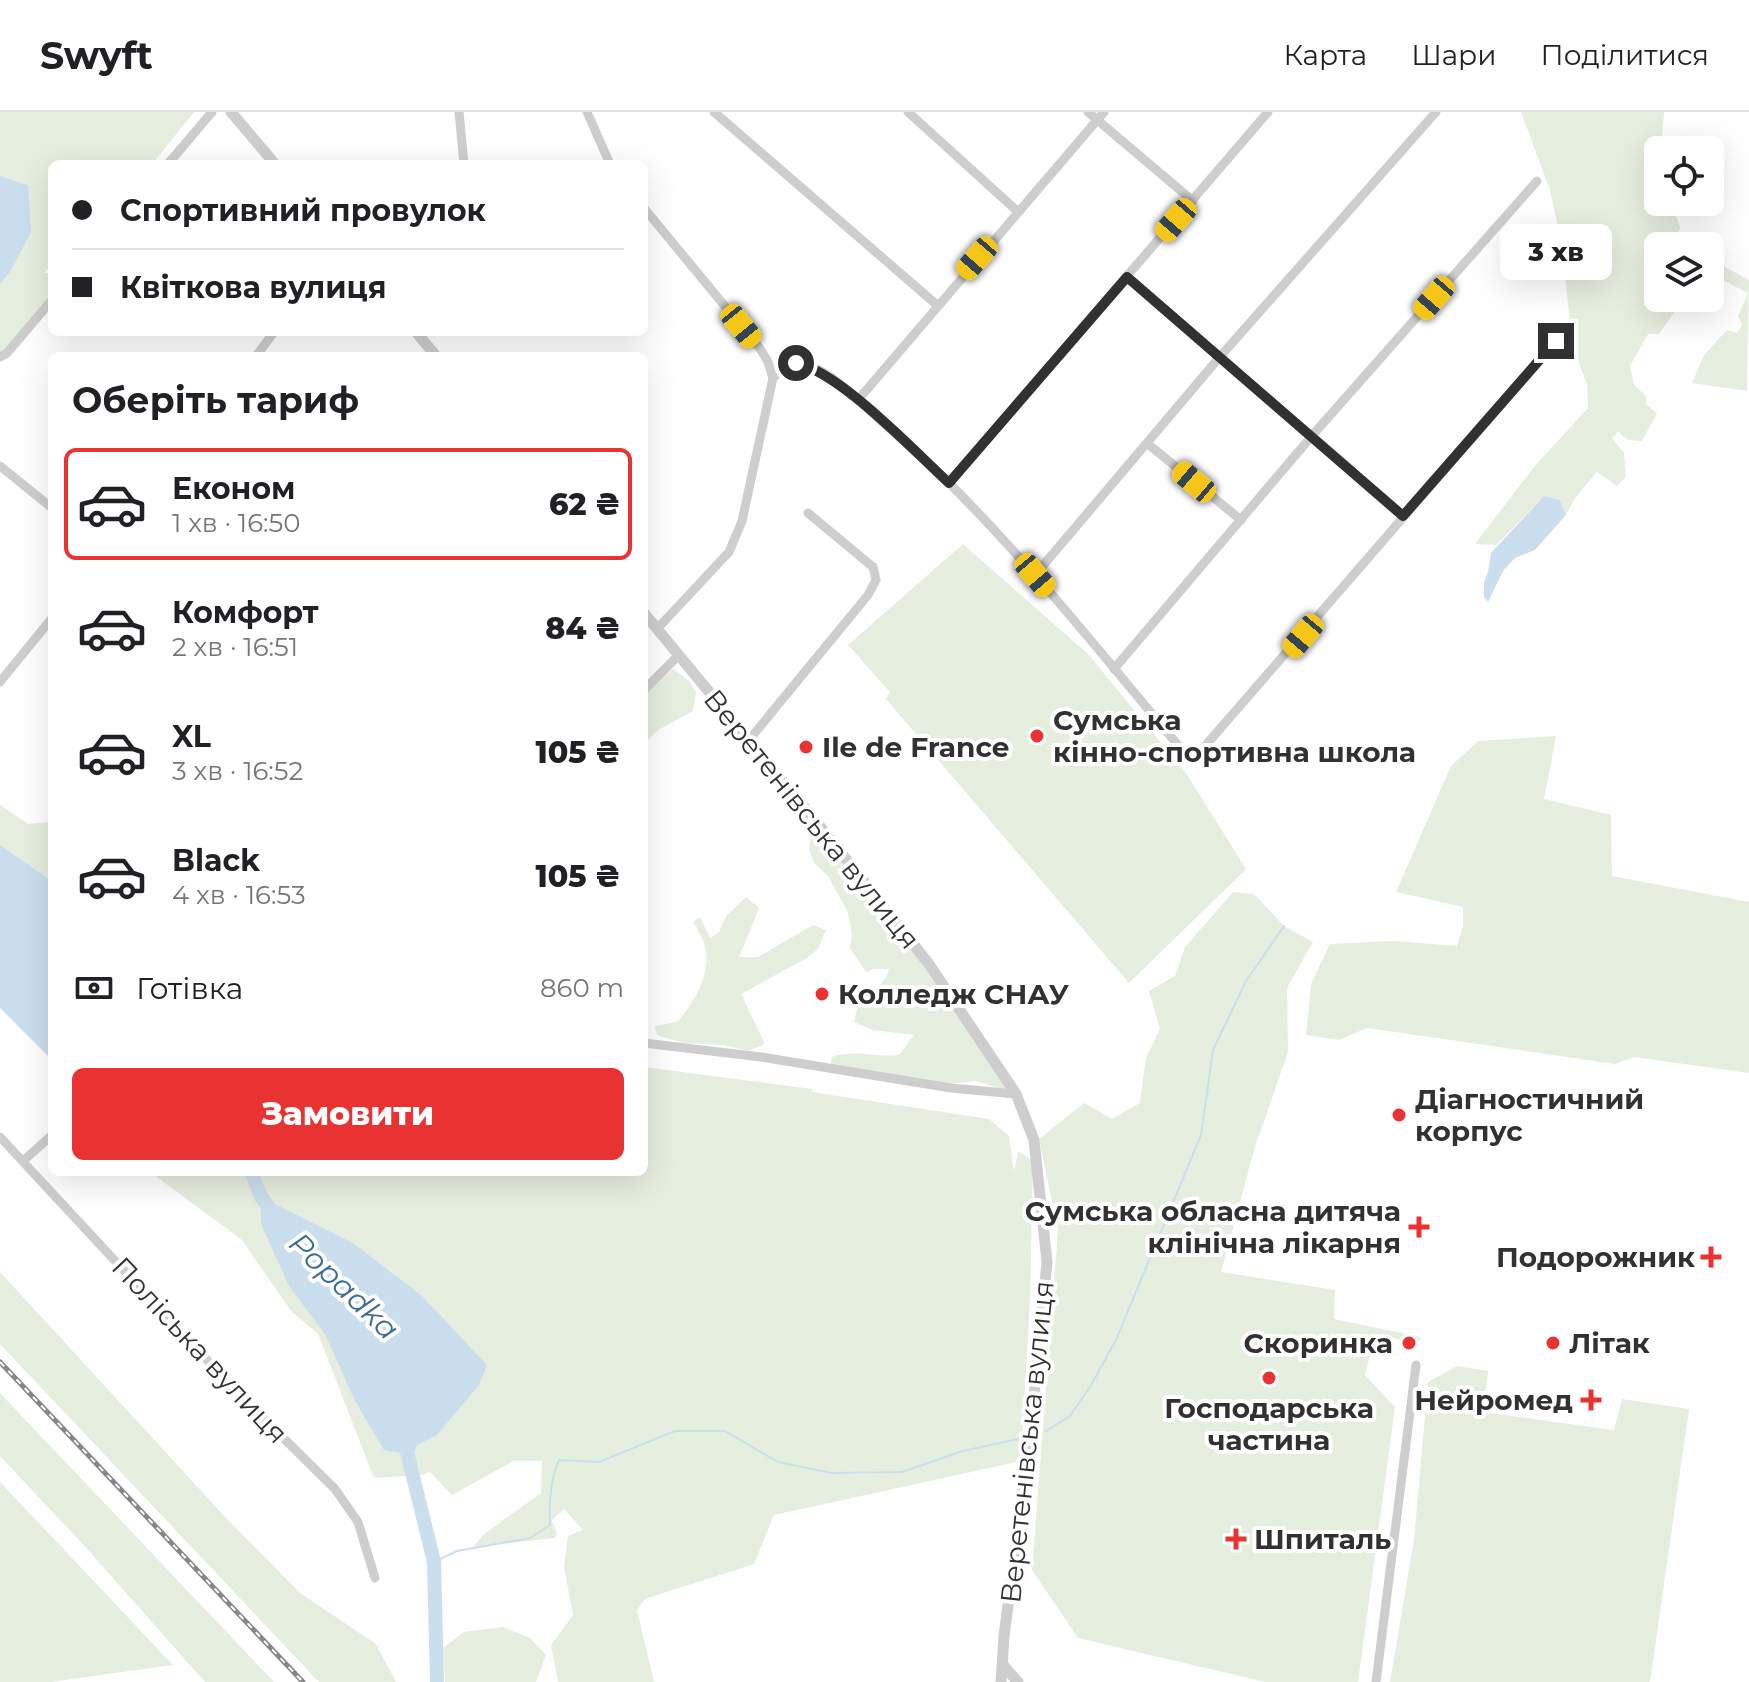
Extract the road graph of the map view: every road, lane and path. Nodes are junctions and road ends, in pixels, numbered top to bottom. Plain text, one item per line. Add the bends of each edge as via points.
1 (212, 112) edge
2 (231, 112) edge
3 (459, 112) edge
4 (587, 112) edge
5 (714, 112) edge
6 (908, 112) edge
7 (1088, 112) edge
8 (1268, 112) edge
9 (1436, 112) edge
10 (1101, 116) edge
11 (171, 160) edge
12 (272, 160) edge
13 (464, 160) edge
14 (608, 160) edge
15 (1537, 181) dead end
16 (1193, 201) junction
17 (1017, 211) junction
18 (648, 213) edge
19 (1127, 277) junction
20 (48, 305) edge
21 (937, 305) junction
22 (419, 336) edge
23 (1556, 341) dead end
24 (433, 352) edge
25 (0, 357) edge
26 (1218, 359) junction
27 (773, 378) junction
28 (858, 400) junction
29 (1310, 438) junction
30 (1148, 444) junction
31 (0, 466) edge
32 (949, 483) junction
33 (48, 505) edge
34 (808, 513) dead end
35 (1403, 516) junction
36 (1241, 520) junction
37 (1035, 575) junction
38 (648, 618) edge
39 (48, 623) edge
40 (657, 629) junction
41 (678, 656) junction
42 (1114, 669) junction
43 (0, 682) edge
44 (648, 686) edge
45 (749, 740) junction
46 (648, 1043) edge
47 (1016, 1094) junction
48 (0, 1137) edge
49 (48, 1139) edge
50 (23, 1161) junction
51 (1416, 1365) dead end
52 (375, 1578) dead end
53 (1003, 1665) junction
54 (1001, 1682) edge
55 (1018, 1682) edge
56 (1376, 1682) edge

1 - 11 street
2 - 12 street
3 - 13 street
4 - 14 street
5 - 21 street
6 - 17 street
7 - 10 street
8 - 16 street
9 - 26 street
10 - 16 street
10 - 17 street
15 - 29 street
16 - 19 street
17 - 21 street
18 - 27 street via 761,350
19 - 26 street
19 - 32 street
20 - 25 street
21 - 28 street
22 - 24 street
23 - 35 street
26 - 29 street
26 - 30 street
27 - 28 street via 796,363 811,366
27 - 40 street via 742,521 729,552
28 - 32 street
29 - 35 street
29 - 36 street
30 - 36 street
30 - 37 street
31 - 33 street
32 - 37 street
34 - 45 street via 873,567 876,580
35 - 42 street via 1199,753 1187,756
36 - 42 street
37 - 42 street
38 - 40 street, Веретенівська вулиця
39 - 43 street
40 - 41 street, Веретенівська вулиця
41 - 44 street
41 - 45 street, Веретенівська вулиця
45 - 47 street, Веретенівська вулиця via 929,964
46 - 47 street
47 - 53 street, Веретенівська вулиця via 1034,1140 1047,1262
48 - 50 street, Поліська вулиця
49 - 50 street
50 - 52 street, Поліська вулиця via 236,1391 335,1489 358,1522
51 - 56 street
53 - 54 street, Веретенівська вулиця
53 - 55 street

